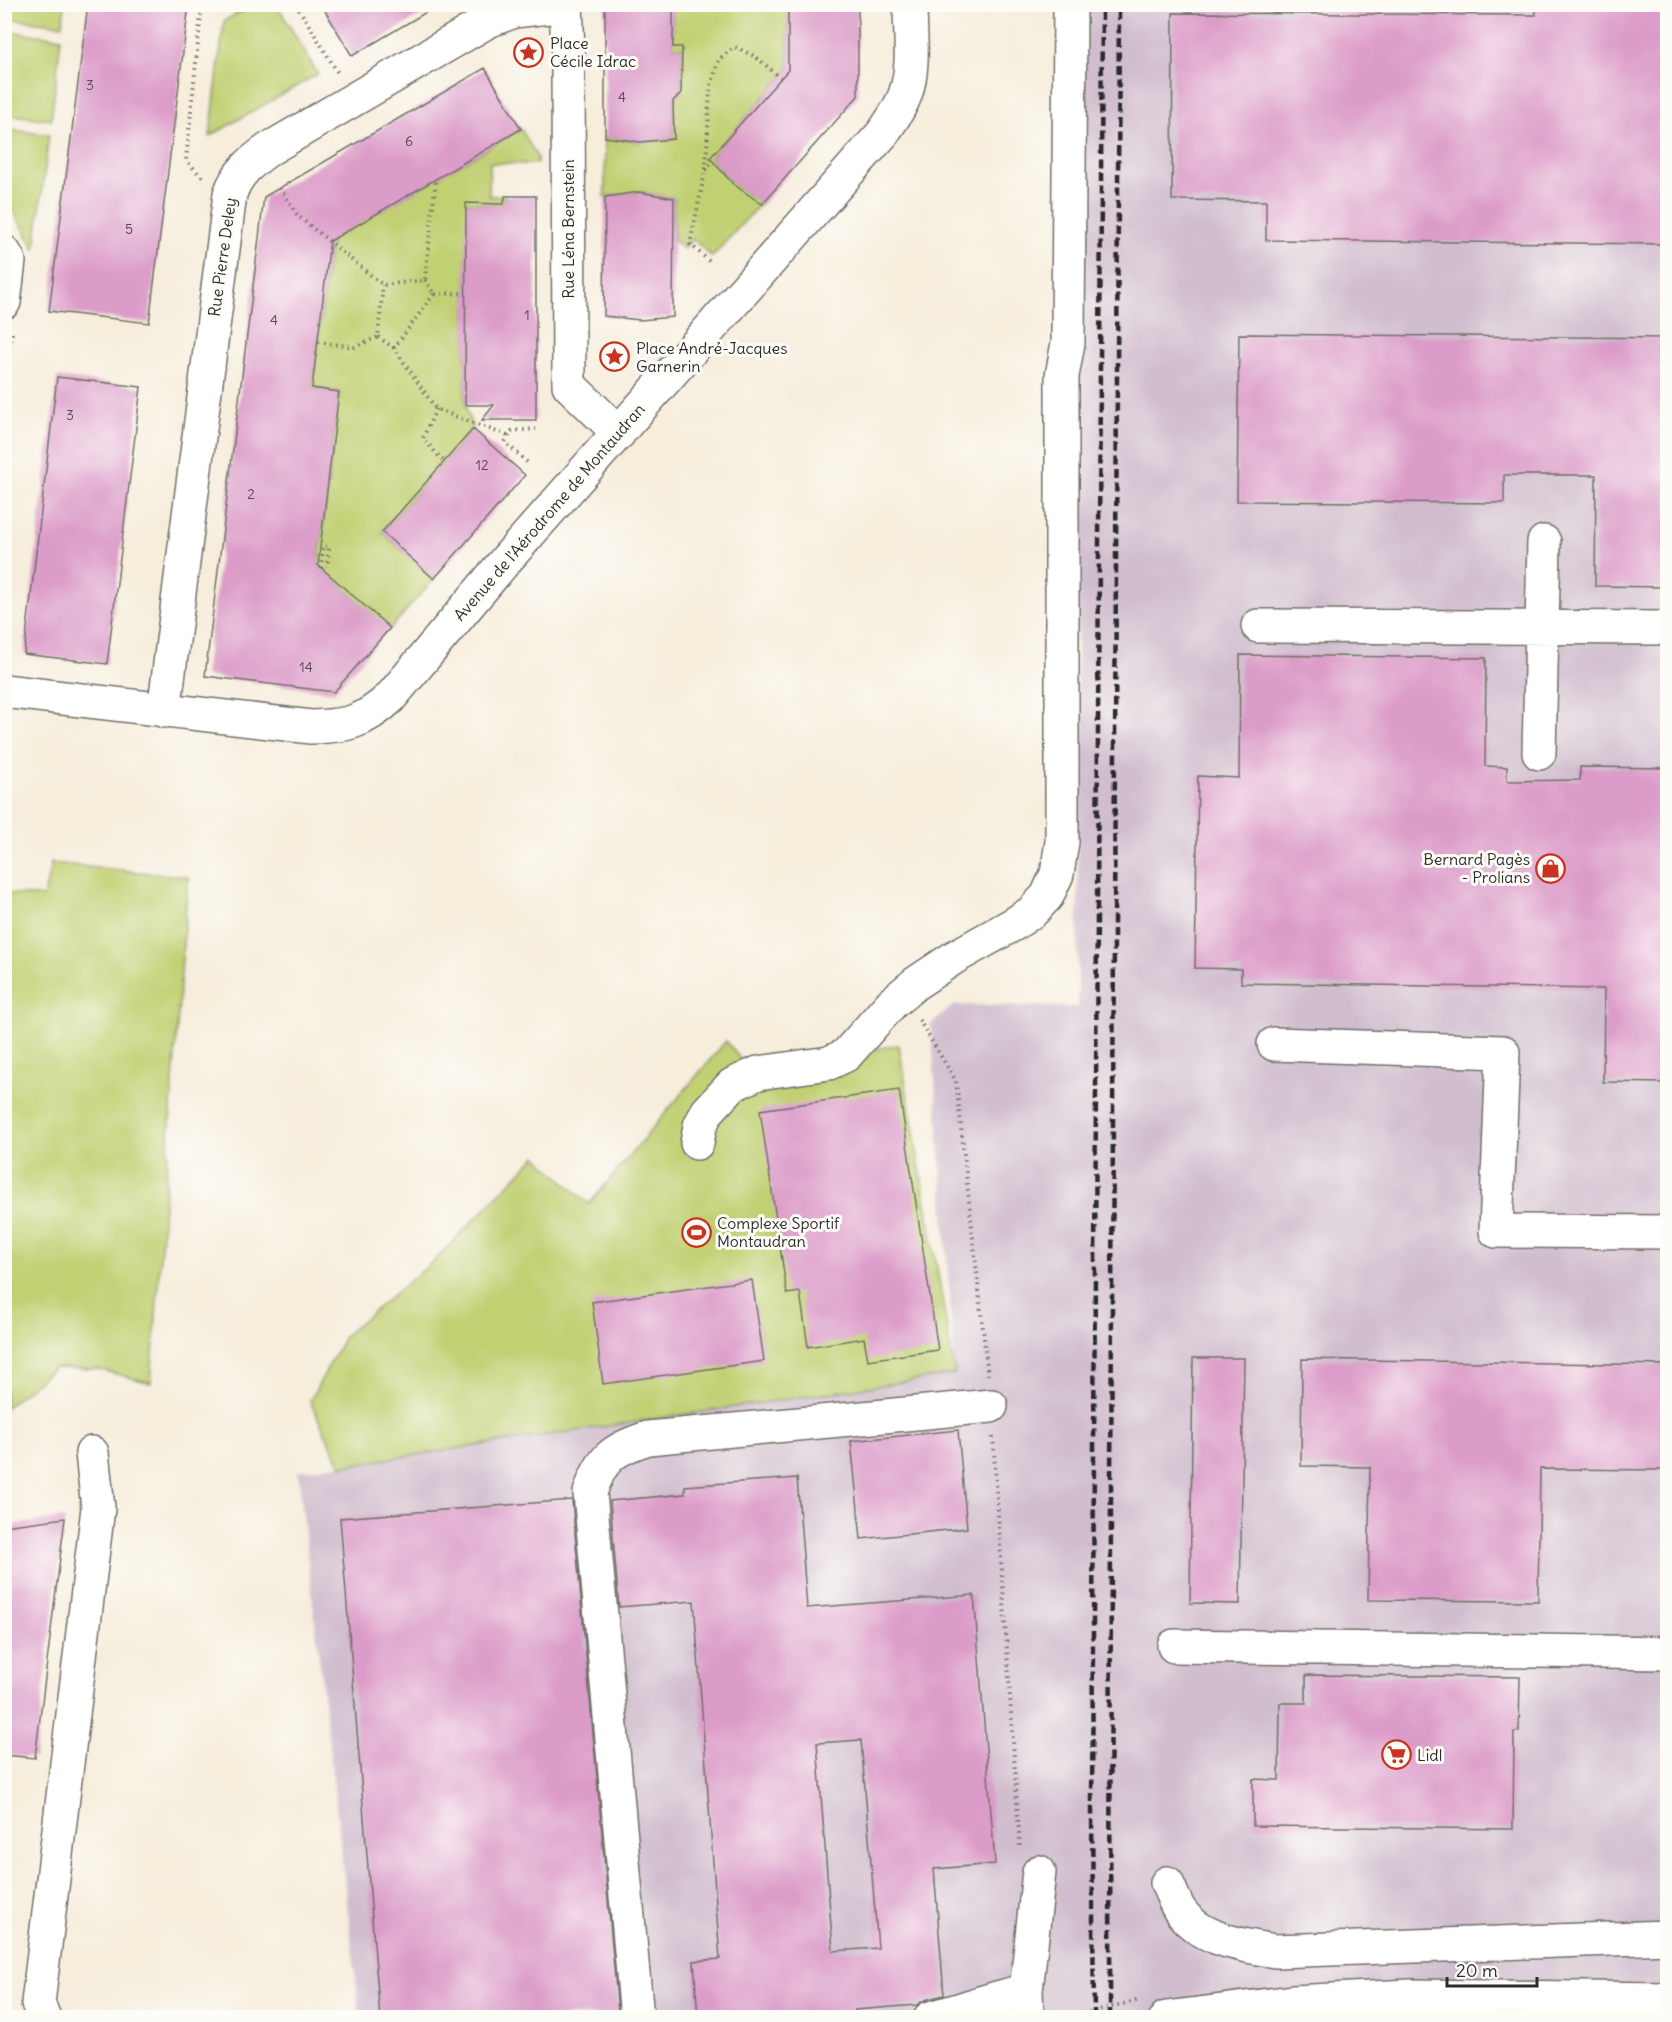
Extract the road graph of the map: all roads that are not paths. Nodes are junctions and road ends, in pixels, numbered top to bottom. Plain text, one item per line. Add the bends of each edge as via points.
1 (910, 4) edge
2 (1071, 4) edge
3 (566, 5) edge
4 (4, 252) edge
5 (4, 302) edge
6 (619, 433) junction
7 (1544, 542) dead end
8 (1257, 626) dead end
9 (1542, 626) junction
10 (1668, 628) edge
11 (4, 691) edge
12 (164, 711) junction
13 (1539, 753) dead end
14 (1274, 1044) dead end
15 (697, 1143) dead end
16 (1668, 1232) edge
17 (991, 1406) dead end
18 (92, 1453) dead end
19 (1174, 1646) dead end
20 (1668, 1653) edge
21 (1039, 1872) dead end
22 (1167, 1883) dead end
23 (1668, 1937) edge
24 (1668, 1999) edge
25 (1293, 2002) junction
26 (1026, 2003) edge
27 (1668, 2013) edge
28 (44, 2018) edge
29 (638, 2018) edge
30 (930, 2018) edge
31 (1166, 2018) edge
32 (1239, 2018) edge
33 (1334, 2018) edge

1 - 6 street, Avenue de l'Aérodrome de Montaudran via 909,80 897,113
2 - 15 street via 1068,342 1062,376 1062,842 1053,881 1047,896 1032,912 955,957 904,993 846,1055 829,1063 758,1074 732,1085 707,1112
3 - 6 street, Rue Léna Bernstein via 569,385
3 - 12 street, Rue Pierre Deley via 514,11 488,21 269,149 242,170 235,182 230,194
4 - 5 street via 9,261
6 - 12 street, Avenue de l'Aérodrome de Montaudran via 376,711 346,725 311,727
7 - 9 street
8 - 9 street
9 - 10 street
9 - 13 street
11 - 12 street, Avenue de l'Aérodrome de Montaudran
14 - 16 street via 1503,1052 1496,1231
17 - 29 street via 648,1438 626,1445 606,1458 597,1472 590,1493
18 - 28 street via 98,1508 38,2003
19 - 20 street
21 - 26 street
22 - 23 street via 1178,1908 1192,1924 1213,1936 1275,1951
24 - 25 street via 1410,1996
25 - 31 street
25 - 32 street
26 - 30 street via 999,1996
27 - 33 street via 1424,2012

